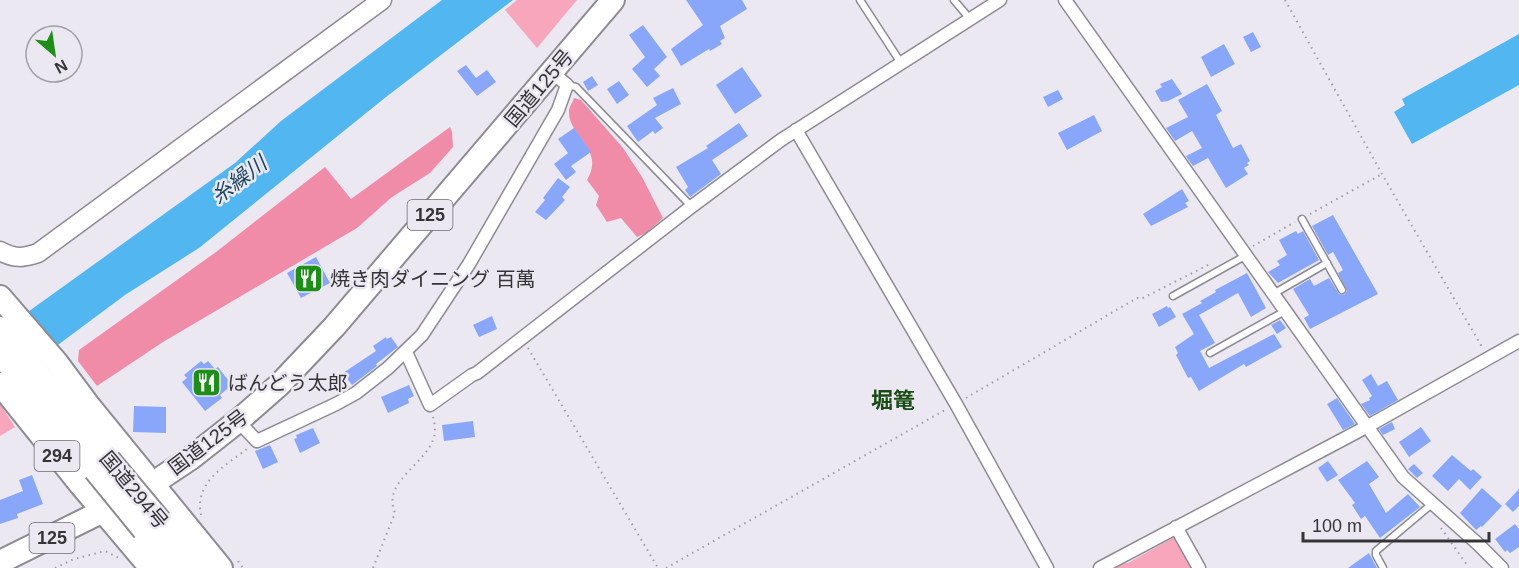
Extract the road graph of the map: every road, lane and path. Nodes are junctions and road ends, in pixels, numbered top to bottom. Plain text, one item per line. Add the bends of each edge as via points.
1 (382, 0) edge
2 (613, 0) edge
3 (860, 0) edge
4 (954, 0) edge
5 (1000, 0) edge
6 (1065, 0) edge
7 (1286, 0) edge
8 (970, 19) junction
9 (901, 63) junction
10 (560, 79) junction
11 (796, 130) junction
12 (1382, 174) junction
13 (692, 207) junction
14 (1302, 219) junction
15 (0, 251) edge
16 (1244, 254) junction
17 (1327, 263) junction
18 (1342, 290) dead end
19 (1273, 294) junction
20 (1173, 296) dead end
21 (3, 300) edge
22 (1285, 311) junction
23 (0, 328) edge
24 (522, 338) junction
25 (1519, 341) edge
26 (406, 352) junction
27 (1210, 353) dead end
28 (0, 354) edge
29 (1488, 358) junction
30 (27, 382) edge
31 (430, 405) junction
32 (238, 421) junction
33 (1368, 426) junction
34 (256, 441) junction
35 (152, 484) junction
36 (1430, 505) junction
37 (103, 511) junction
38 (201, 515) dead end
39 (152, 525) junction
40 (1176, 527) junction
41 (127, 561) dead end
42 (0, 562) edge
43 (229, 564) edge
44 (1467, 564) dead end
45 (55, 568) edge
46 (151, 568) edge
47 (175, 568) edge
48 (199, 568) edge
49 (243, 568) edge
50 (373, 568) edge
51 (658, 568) edge
52 (1047, 568) edge
53 (1100, 568) edge
54 (1199, 568) edge
55 (1383, 568) edge
56 (1502, 568) edge

1 - 15 street via 38,253 21,259
2 - 10 highway, 国道125号 / 125
3 - 9 lane
4 - 8 lane
5 - 8 street
6 - 16 street
7 - 12 path
8 - 9 street
9 - 11 street
10 - 13 lane via 576,87
10 - 26 street via 558,110 469,264 422,335
10 - 32 highway, 国道125号 / 125 via 334,327
11 - 13 street
11 - 52 street
12 - 14 path
12 - 29 path
13 - 24 street
14 - 16 path
14 - 17 lane
16 - 19 street
16 - 20 lane
17 - 18 lane
17 - 19 lane
19 - 22 street
21 - 30 highway, 294
22 - 27 lane
22 - 33 street
23 - 30 highway, 国道294号 / 294
24 - 31 street
24 - 51 path
25 - 29 street
26 - 31 street
26 - 34 street via 356,393
28 - 30 highway, 国道294号 / 294
29 - 33 street
30 - 35 highway, 294 via 89,406
30 - 37 highway, 294
30 - 39 highway, 国道294号 / 294, bridge
31 - 50 path via 434,439 394,493 395,513
32 - 34 street
32 - 35 highway, 国道125号 / 125
33 - 36 street via 1403,477
33 - 40 street
34 - 38 path via 209,480 198,503
35 - 37 highway, 国道125号 / 125
35 - 43 highway, 294
36 - 44 path
36 - 55 lane via 1376,550
36 - 56 street
37 - 42 highway, 国道125号 / 125
37 - 46 highway, 294
39 - 47 highway, 国道294号 / 294
39 - 48 highway, 国道294号 / 294
40 - 53 street
40 - 54 street
41 - 45 path via 105,551
43 - 49 path

